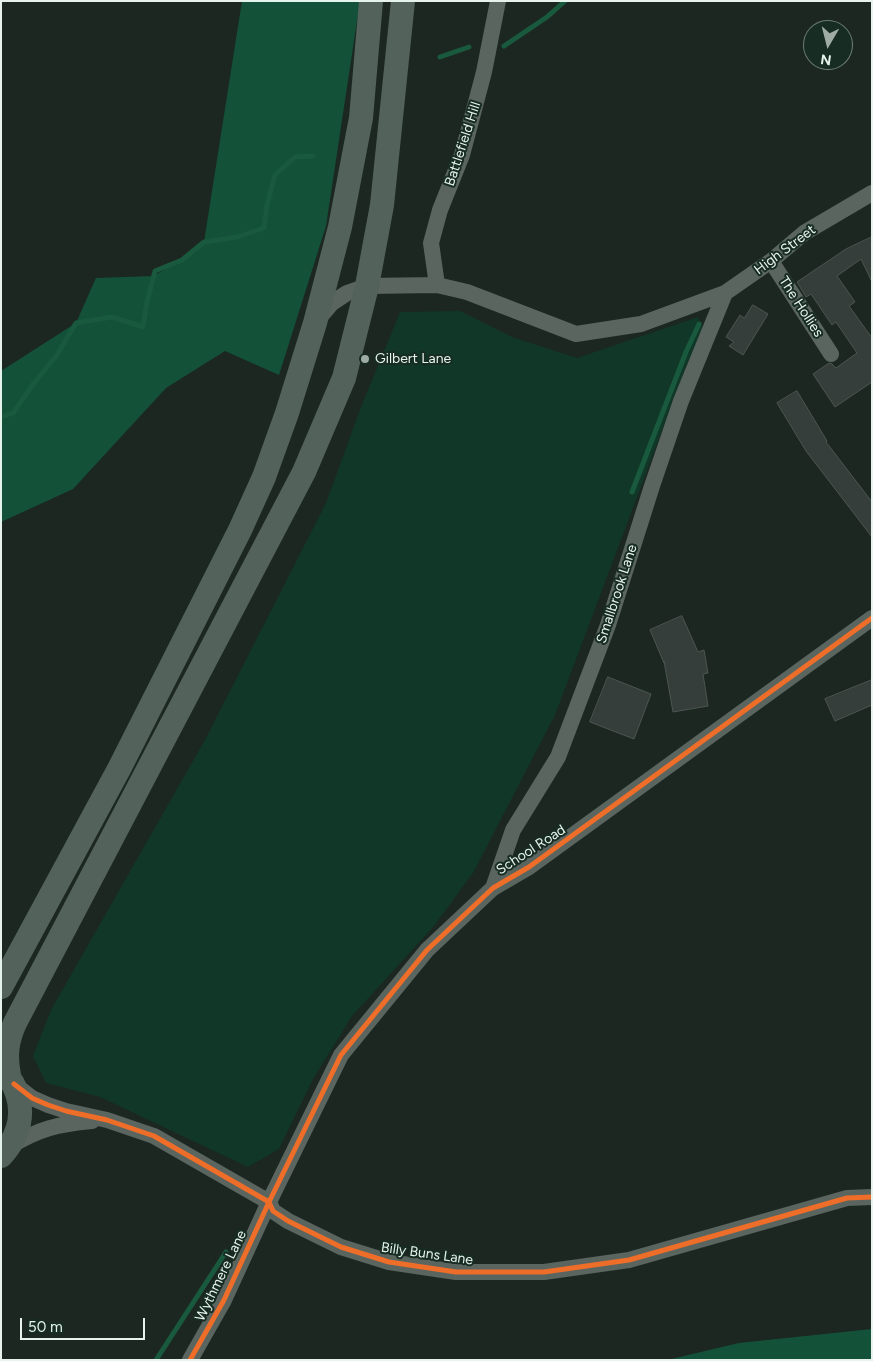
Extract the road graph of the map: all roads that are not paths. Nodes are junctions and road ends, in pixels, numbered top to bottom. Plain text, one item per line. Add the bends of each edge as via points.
1 (371, 1) edge
2 (403, 1) edge
3 (498, 1) edge
4 (872, 193) edge
5 (771, 261) junction
6 (437, 285) junction
7 (368, 286) junction
8 (725, 293) junction
9 (315, 323) junction
10 (831, 354) dead end
11 (872, 618) edge
12 (493, 888) junction
13 (1, 987) edge
14 (8, 1076) edge
15 (107, 1120) junction
16 (5, 1151) edge
17 (872, 1196) edge
18 (269, 1202) junction
19 (190, 1360) edge

1 - 9 highway via 361,118 340,227
2 - 7 highway via 382,205
3 - 6 street, Battlefield Hill via 484,72 462,155 431,243
4 - 5 street, High Street via 804,233
5 - 8 street, High Street
5 - 10 street, The Hollies
6 - 7 street
6 - 8 street via 467,292 576,334 641,324
7 - 9 street via 347,293 332,303
7 - 14 highway via 344,378 304,472 15,1023 6,1049
8 - 12 street, Smallbrook Lane via 681,401 608,625 558,757 513,830
9 - 13 highway via 264,478 240,530 119,769
11 - 12 street, School Road via 621,802 529,867
12 - 18 street, School Road via 427,950 340,1054
14 - 15 street, Billy Buns Lane via 32,1098 66,1111
14 - 16 highway via 20,1102 20,1118 17,1133
15 - 16 street, Billy Buns Lane via 54,1126 34,1132
15 - 18 street, Billy Buns Lane via 154,1136
17 - 18 street, Billy Buns Lane via 847,1198 629,1260 544,1272 456,1272 389,1262 341,1248 273,1212
18 - 19 street, Wythmere Lane via 224,1300

